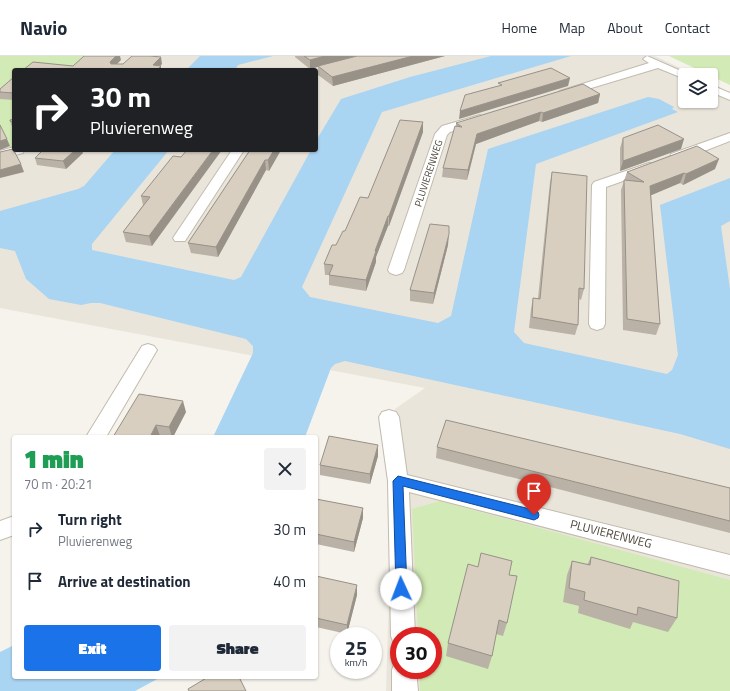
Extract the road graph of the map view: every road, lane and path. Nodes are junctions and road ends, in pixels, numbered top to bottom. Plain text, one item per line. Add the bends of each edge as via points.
1 (642, 56) edge
2 (658, 64) junction
3 (678, 73) edge
4 (718, 91) edge
5 (552, 97) edge
6 (730, 97) edge
7 (492, 115) edge
8 (730, 137) edge
9 (12, 152) edge
10 (237, 152) edge
11 (0, 155) edge
12 (180, 238) dead end
13 (396, 270) dead end
14 (597, 324) dead end
15 (148, 350) dead end
16 (389, 417) dead end
17 (97, 435) edge
18 (398, 481) junction
19 (12, 526) edge
20 (0, 531) edge
21 (730, 565) edge
22 (403, 627) edge
23 (404, 679) edge
24 (404, 691) edge

1 - 2 street
2 - 3 street
2 - 5 street
4 - 6 street
7 - 13 street, PLUVIERENWEG via 446,129 441,134
8 - 14 street via 599,185
9 - 11 street
10 - 12 street
15 - 17 street
16 - 18 street
18 - 21 street, PLUVIERENWEG
18 - 22 street
19 - 20 street
23 - 24 street

